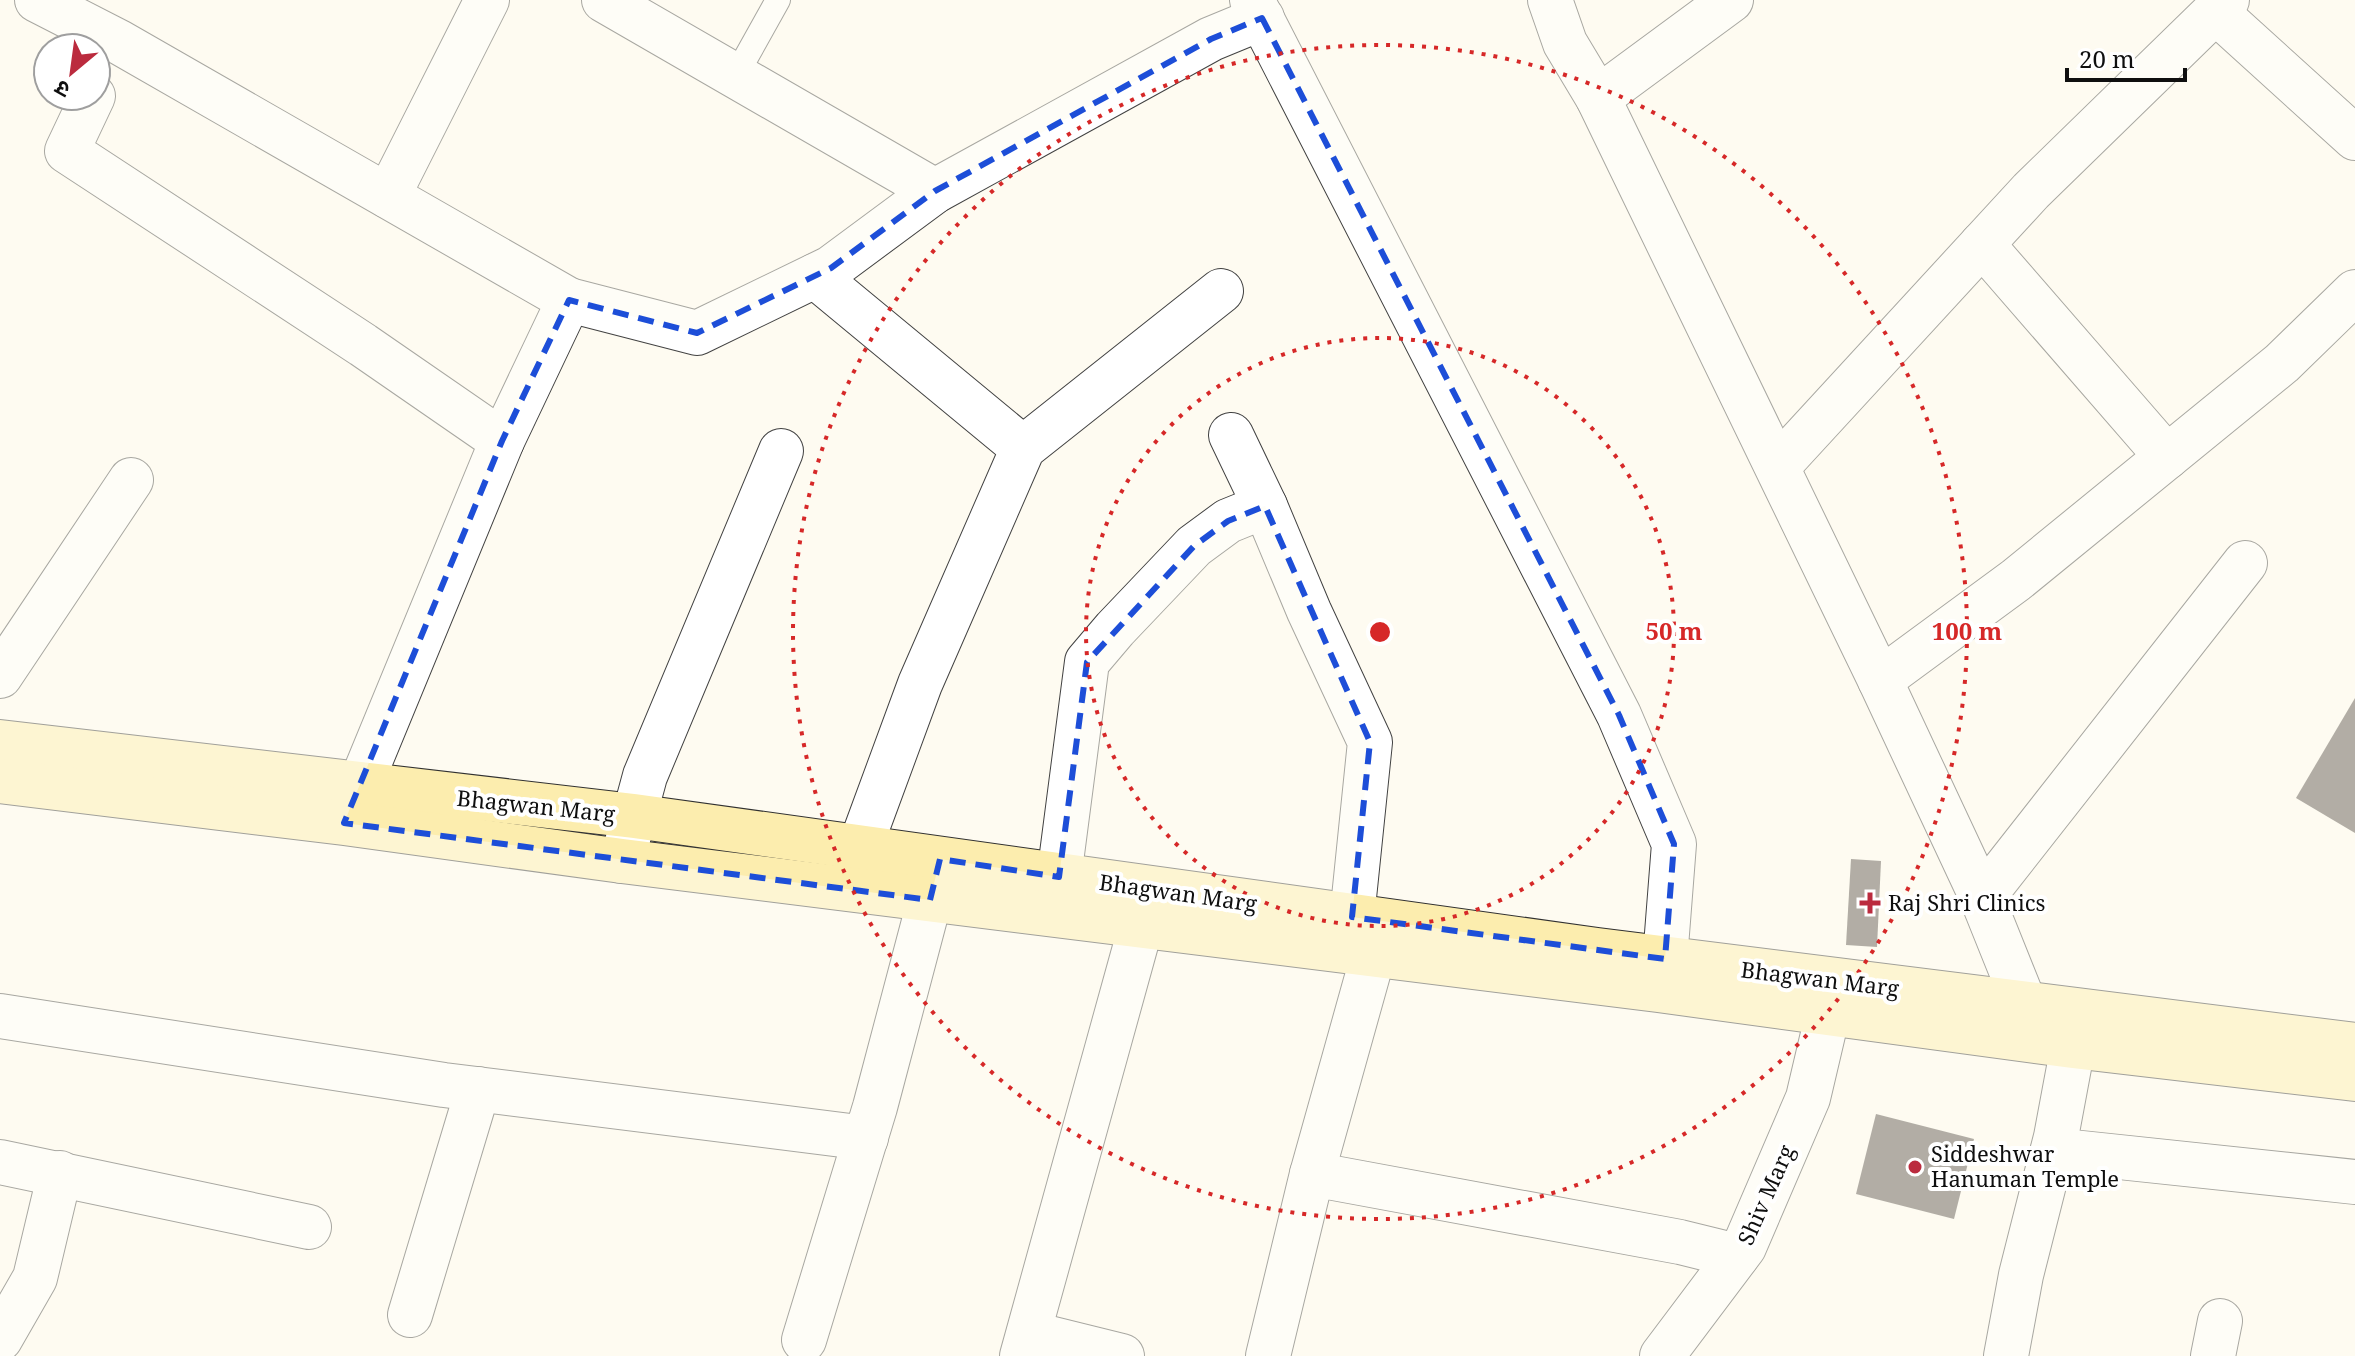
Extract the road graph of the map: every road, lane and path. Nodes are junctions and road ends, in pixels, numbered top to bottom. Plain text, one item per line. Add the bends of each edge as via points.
1 (37, 0) edge
2 (487, 0) edge
3 (604, 0) edge
4 (778, 0) edge
5 (1550, 0) edge
6 (1731, 0) edge
7 (2222, 6) edge
8 (1257, 9) edge
9 (119, 42) junction
10 (112, 57) edge
11 (735, 77) junction
12 (1598, 98) junction
13 (86, 112) edge
14 (2355, 138) edge
15 (935, 191) junction
16 (388, 196) junction
17 (1982, 244) junction
18 (815, 276) junction
19 (1221, 291) dead end
20 (2355, 292) edge
21 (569, 300) junction
22 (1231, 435) dead end
23 (502, 441) junction
24 (1023, 448) junction
25 (781, 451) dead end
26 (2167, 457) junction
27 (1778, 466) junction
28 (131, 480) dead end
29 (1265, 506) junction
30 (2245, 563) dead end
31 (0, 676) edge
32 (1880, 680) junction
33 (0, 742) edge
34 (0, 781) edge
35 (352, 804) junction
36 (634, 816) junction
37 (860, 847) junction
38 (622, 861) junction
39 (1059, 877) junction
40 (935, 879) junction
41 (1982, 898) junction
42 (1352, 917) junction
43 (1141, 926) junction
44 (1373, 956) junction
45 (1665, 959) junction
46 (1829, 997) junction
47 (2025, 1005) junction
48 (0, 1016) edge
49 (2073, 1046) junction
50 (2351, 1062) edge
51 (478, 1089) junction
52 (866, 1138) junction
53 (2053, 1150) junction
54 (0, 1162) edge
55 (60, 1173) junction
56 (1312, 1174) junction
57 (2355, 1182) edge
58 (309, 1227) dead end
59 (1737, 1256) junction
60 (410, 1315) dead end
61 (0, 1339) edge
62 (804, 1340) dead end
63 (1025, 1345) edge
64 (1122, 1356) edge
65 (1268, 1356) edge
66 (1662, 1356) edge
67 (2006, 1356) edge

1 - 9 street
2 - 16 street
3 - 11 street
4 - 11 lane
5 - 12 street via 1565,43
6 - 12 street
7 - 14 street
7 - 17 street
8 - 15 street
8 - 45 street via 1619,715 1674,844
9 - 10 street
9 - 16 street
11 - 15 street
12 - 27 street
13 - 23 street via 67,151
15 - 18 street
16 - 21 street
17 - 26 street
17 - 27 street
18 - 21 street via 697,333
18 - 24 street
19 - 24 street
20 - 26 street via 2282,363
21 - 23 street
22 - 29 street
23 - 35 street
24 - 37 street via 920,684
25 - 36 street via 645,776
26 - 32 street via 2016,580
27 - 32 street
28 - 31 street
29 - 39 street via 1228,521 1194,546 1087,662
29 - 42 street via 1370,742
30 - 41 street
32 - 41 street
33 - 35 street, Bhagwan Marg
34 - 35 street, Bhagwan Marg
35 - 36 street, Bhagwan Marg
35 - 38 street, Bhagwan Marg
36 - 37 street, Bhagwan Marg
36 - 38 street
37 - 40 street, Bhagwan Marg
38 - 40 street, Bhagwan Marg
39 - 40 street, Bhagwan Marg
39 - 42 street, Bhagwan Marg
40 - 43 street, Bhagwan Marg
40 - 52 street
41 - 47 street
42 - 45 street, Bhagwan Marg
43 - 44 street, Bhagwan Marg
43 - 63 street
44 - 46 street, Bhagwan Marg
44 - 56 street
45 - 46 street, Bhagwan Marg
46 - 47 street, Bhagwan Marg
46 - 49 street, Bhagwan Marg
46 - 59 street, Shiv Marg via 1808,1098
47 - 50 street, Bhagwan Marg
48 - 51 street
49 - 50 street, Bhagwan Marg
49 - 53 street
51 - 52 street
51 - 60 street
52 - 62 street
53 - 57 street
53 - 67 street
54 - 55 street
55 - 58 street
55 - 61 street via 35,1278
56 - 59 street
56 - 65 street
59 - 66 street, Shiv Marg
63 - 64 street

